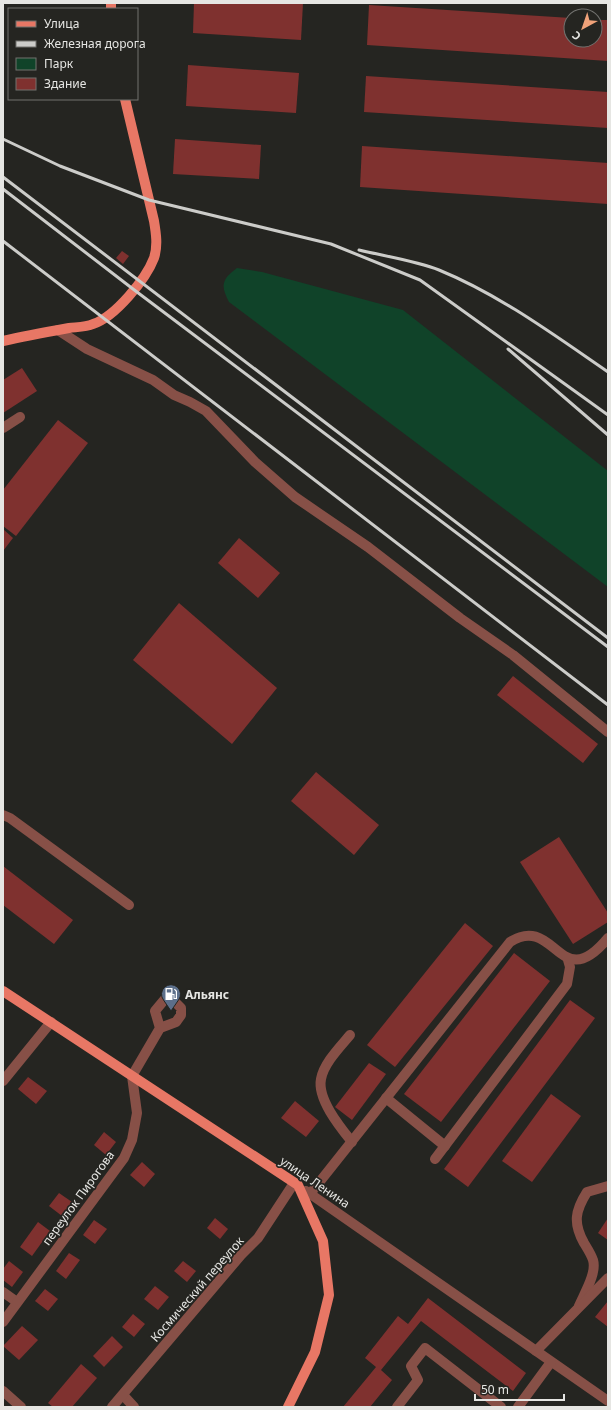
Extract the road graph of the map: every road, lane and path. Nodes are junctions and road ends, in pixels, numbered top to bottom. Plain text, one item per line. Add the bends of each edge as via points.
1 (125, 100) edge
2 (58, 330) junction
3 (3, 341) edge
4 (20, 417) dead end
5 (3, 428) edge
6 (608, 732) edge
7 (3, 815) edge
8 (129, 905) dead end
9 (608, 938) edge
10 (568, 960) junction
11 (3, 991) edge
12 (51, 1022) junction
13 (160, 1028) dead end
14 (350, 1035) dead end
15 (132, 1076) junction
16 (3, 1080) edge
17 (386, 1098) junction
18 (352, 1142) junction
19 (445, 1146) junction
20 (435, 1159) dead end
21 (296, 1184) junction
22 (608, 1186) edge
23 (310, 1194) junction
24 (608, 1278) edge
25 (3, 1292) edge
26 (18, 1302) junction
27 (579, 1306) junction
28 (3, 1322) edge
29 (536, 1351) junction
30 (551, 1362) junction
31 (3, 1392) edge
32 (123, 1395) junction
33 (608, 1401) edge
34 (21, 1407) edge
35 (112, 1407) edge
36 (134, 1407) edge
37 (288, 1407) edge
38 (397, 1407) edge
39 (501, 1407) edge
40 (518, 1407) edge

1 - 2 main road via 154,222 157,241 154,257 147,272 134,289 105,317 93,324
2 - 3 main road
2 - 6 street via 87,349 153,380 174,395 206,411 255,462 295,497 368,547 513,655
4 - 5 street
7 - 8 street
9 - 10 street via 591,956
10 - 17 street via 541,938 518,936 510,942
10 - 19 street via 570,967 567,984
11 - 12 main road, улица Ленина
12 - 15 main road, улица Ленина
12 - 16 street
13 - 15 street
14 - 18 street via 328,1064 321,1079 323,1096 330,1112
15 - 21 main road, улица Ленина
15 - 26 street, переулок Пирогова via 137,1113 132,1140 124,1158
17 - 18 street
17 - 19 street
18 - 23 street
19 - 20 street
21 - 23 street, улица Ленина
21 - 32 street, Космический переулок via 258,1238
21 - 37 main road via 323,1241 329,1295 315,1352
22 - 27 street via 587,1192 578,1205 576,1218 580,1236 593,1260 593,1270
23 - 29 street, улица Ленина
24 - 27 street
25 - 26 street
26 - 28 street, переулок Пирогова
27 - 29 street
29 - 30 street, улица Ленина
30 - 33 street, улица Ленина
30 - 40 street
31 - 34 street
32 - 35 street, Космический переулок
32 - 36 street
38 - 39 street via 418,1380 412,1366 425,1348

